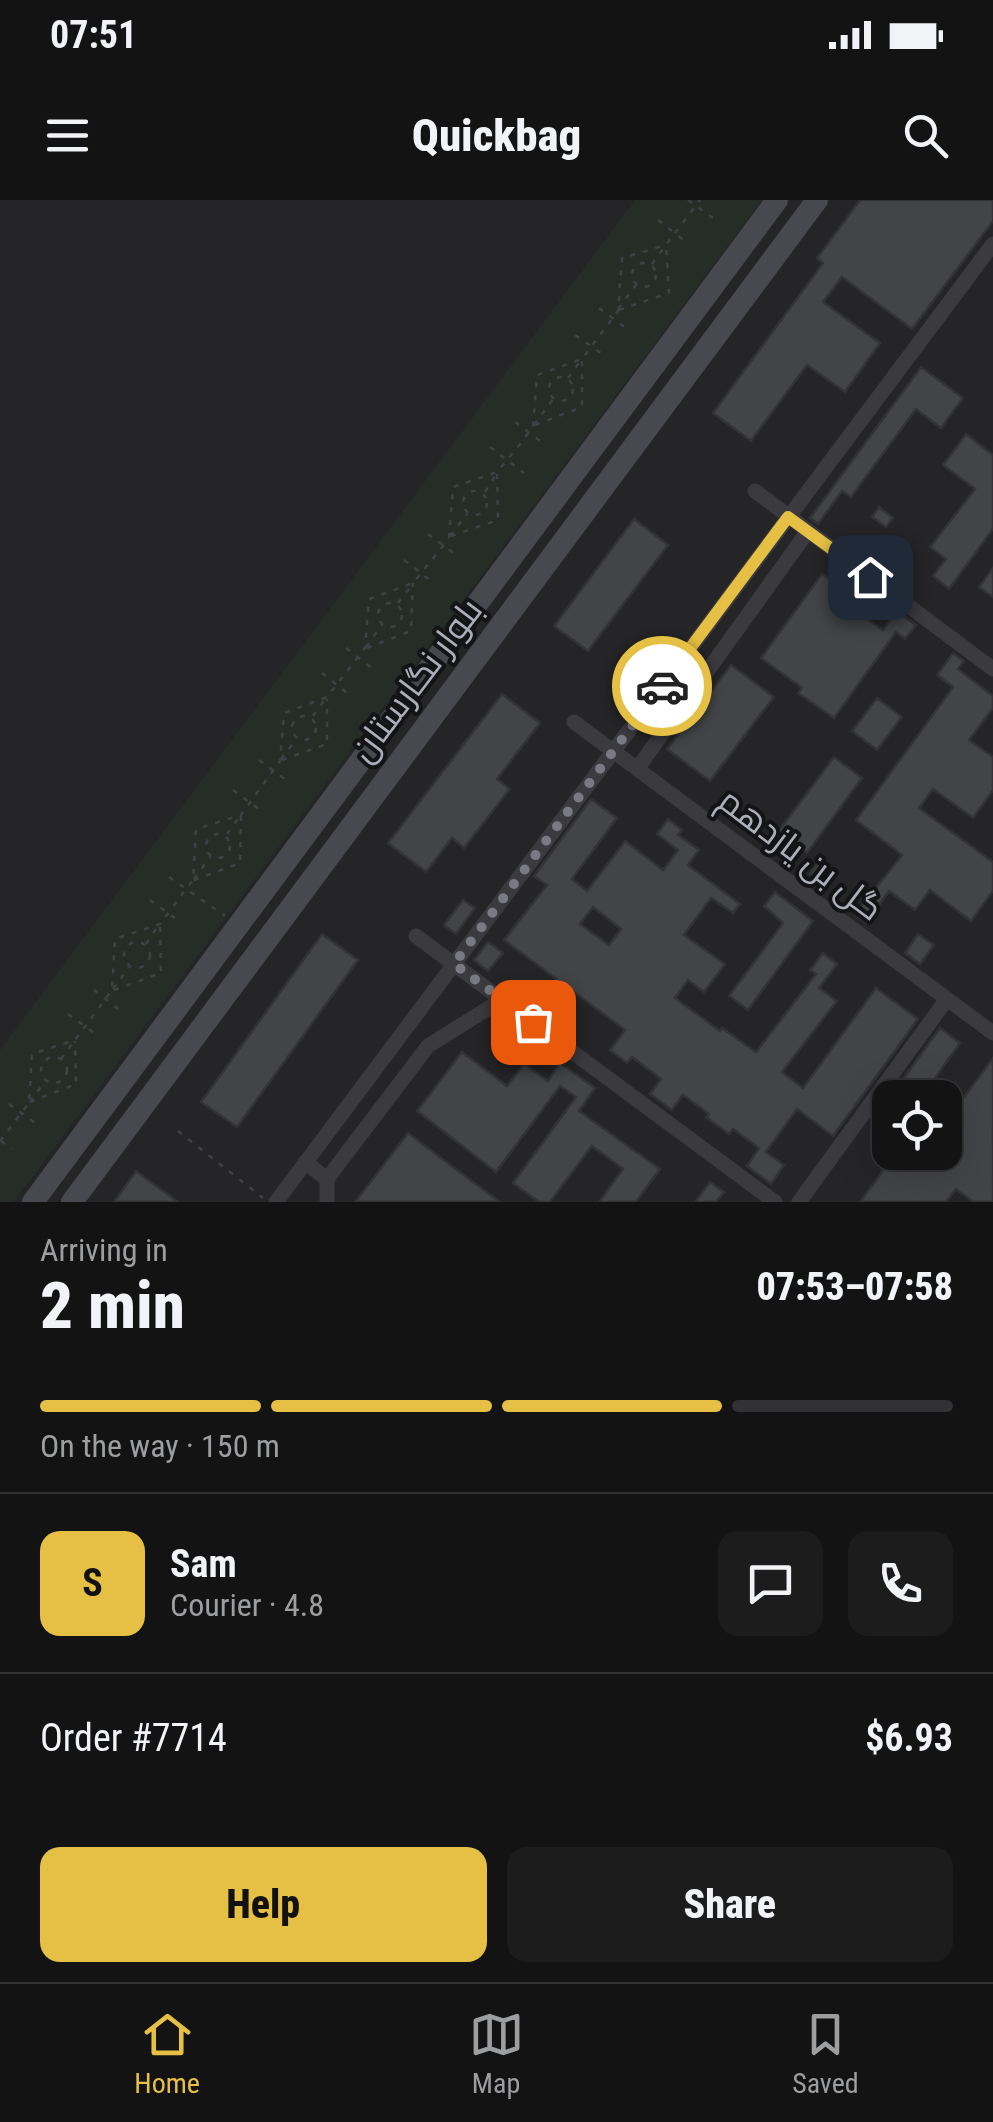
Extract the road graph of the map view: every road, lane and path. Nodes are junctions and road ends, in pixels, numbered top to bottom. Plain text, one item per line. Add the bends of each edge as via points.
1 (688, 200) edge
2 (700, 200) edge
3 (777, 200) edge
4 (817, 200) edge
5 (696, 206) junction
6 (713, 218) dead end
7 (658, 220) dead end
8 (675, 233) junction
9 (686, 242) dead end
10 (993, 244) edge
11 (666, 245) junction
12 (651, 265) junction
13 (636, 285) junction
14 (599, 308) dead end
15 (618, 311) junction
16 (612, 318) junction
17 (626, 328) dead end
18 (576, 335) dead end
19 (591, 346) junction
20 (605, 356) dead end
21 (582, 359) junction
22 (568, 379) junction
23 (553, 399) junction
24 (515, 422) dead end
25 (534, 426) junction
26 (528, 432) junction
27 (544, 444) dead end
28 (490, 447) dead end
29 (506, 460) junction
30 (497, 472) junction
31 (524, 474) dead end
32 (755, 491) dead end
33 (484, 494) junction
34 (468, 513) junction
35 (788, 517) junction
36 (808, 531) junction
37 (428, 534) dead end
38 (449, 537) junction
39 (443, 546) junction
40 (459, 558) dead end
41 (404, 560) dead end
42 (421, 572) junction
43 (413, 583) junction
44 (435, 584) dead end
45 (397, 604) junction
46 (383, 624) junction
47 (346, 648) dead end
48 (365, 648) junction
49 (358, 658) junction
50 (374, 669) dead end
51 (993, 669) edge
52 (322, 674) dead end
53 (336, 685) junction
54 (351, 696) dead end
55 (327, 697) junction
56 (312, 718) junction
57 (574, 722) dead end
58 (297, 738) junction
59 (613, 751) junction
60 (259, 760) dead end
61 (280, 761) junction
62 (637, 769) junction
63 (273, 771) junction
64 (290, 783) dead end
65 (233, 790) dead end
66 (250, 802) junction
67 (263, 812) dead end
68 (240, 815) junction
69 (225, 836) junction
70 (211, 856) junction
71 (169, 876) dead end
72 (193, 880) junction
73 (186, 889) junction
74 (150, 900) dead end
75 (168, 913) junction
76 (180, 922) dead end
77 (160, 924) junction
78 (238, 926) junction
79 (416, 936) dead end
80 (145, 945) junction
81 (454, 964) junction
82 (130, 965) junction
83 (94, 990) dead end
84 (112, 990) junction
85 (105, 999) junction
86 (503, 999) junction
87 (948, 999) junction
88 (122, 1012) dead end
89 (68, 1014) dead end
90 (85, 1026) junction
91 (993, 1033) edge
92 (97, 1035) dead end
93 (75, 1040) junction
94 (61, 1059) junction
95 (46, 1080) junction
96 (29, 1103) junction
97 (8, 1104) dead end
98 (22, 1113) junction
99 (38, 1124) dead end
100 (178, 1131) dead end
101 (0, 1140) edge
102 (12, 1149) dead end
103 (305, 1162) junction
104 (327, 1179) junction
105 (32, 1202) edge
106 (72, 1202) edge
107 (272, 1202) edge
108 (326, 1202) edge
109 (775, 1202) edge
110 (800, 1202) edge

1 - 5 path
2 - 5 path
3 - 78 street, بلوار نگارستان
4 - 106 street, بلوار نگارستان
5 - 6 path
5 - 8 path
7 - 8 path
8 - 9 path
8 - 11 path
10 - 35 street
11 - 12 path
11 - 15 path via 622,258
11 - 15 path via 669,293
12 - 13 path via 633,268
12 - 13 path via 653,284
13 - 15 path
14 - 16 path
15 - 16 path
16 - 17 path
16 - 19 path
18 - 19 path
19 - 20 path
19 - 21 path
21 - 22 path
21 - 25 path via 537,375
21 - 25 path via 582,407
22 - 23 path via 550,383
22 - 23 path via 572,396
23 - 25 path
24 - 26 path
25 - 26 path
26 - 27 path
26 - 29 path
28 - 29 path
29 - 30 path
29 - 31 path
30 - 33 path
30 - 38 path via 453,487
30 - 38 path via 498,520
32 - 35 street
33 - 34 path via 483,512
33 - 34 path via 465,495
34 - 38 path
35 - 36 street
35 - 59 street
36 - 51 street
36 - 62 street
37 - 39 path
38 - 39 path
39 - 40 path
39 - 42 path
41 - 42 path
42 - 43 path
42 - 44 path
43 - 45 path
43 - 48 path via 369,599
43 - 48 path via 412,632
45 - 46 path via 382,606
45 - 46 path via 401,622
46 - 48 path
47 - 49 path
48 - 49 path
49 - 50 path
49 - 53 path
52 - 53 path
53 - 54 path
53 - 55 path
55 - 56 path
55 - 61 path via 284,713
55 - 61 path via 326,744
56 - 58 path via 313,736
56 - 58 path via 294,721
57 - 59 street, گل بن یازدهم
58 - 61 path
59 - 62 street, گل بن یازدهم
59 - 81 street
60 - 63 path
61 - 63 path
62 - 87 street, گل بن یازدهم
63 - 64 path
63 - 66 path
65 - 66 path
66 - 67 path
66 - 68 path
68 - 69 path
68 - 72 path via 196,830
68 - 72 path via 240,863
69 - 70 path via 228,852
69 - 70 path via 208,838
70 - 72 path
71 - 73 path
72 - 73 path
73 - 75 path
73 - 78 path
74 - 75 path
75 - 76 path
75 - 77 path
77 - 80 path
77 - 84 path via 116,939
77 - 84 path via 161,973
78 - 105 street, بلوار نگارستان
79 - 81 street
80 - 82 path via 128,947
80 - 82 path via 148,962
81 - 86 street
81 - 103 street
82 - 84 path
83 - 85 path
84 - 85 path
85 - 88 path
85 - 90 path
86 - 104 street via 428,1046
86 - 109 street
87 - 91 street, گل بن یازدهم
87 - 110 street
89 - 90 path
90 - 92 path
90 - 93 path
93 - 94 path
93 - 96 path via 32,1054
93 - 96 path via 76,1084
94 - 95 path via 43,1064
94 - 95 path via 64,1078
95 - 96 path
96 - 98 path
97 - 98 path
98 - 99 path
98 - 101 path
100 - 107 path
101 - 102 path
103 - 104 street
103 - 107 street
104 - 108 street

